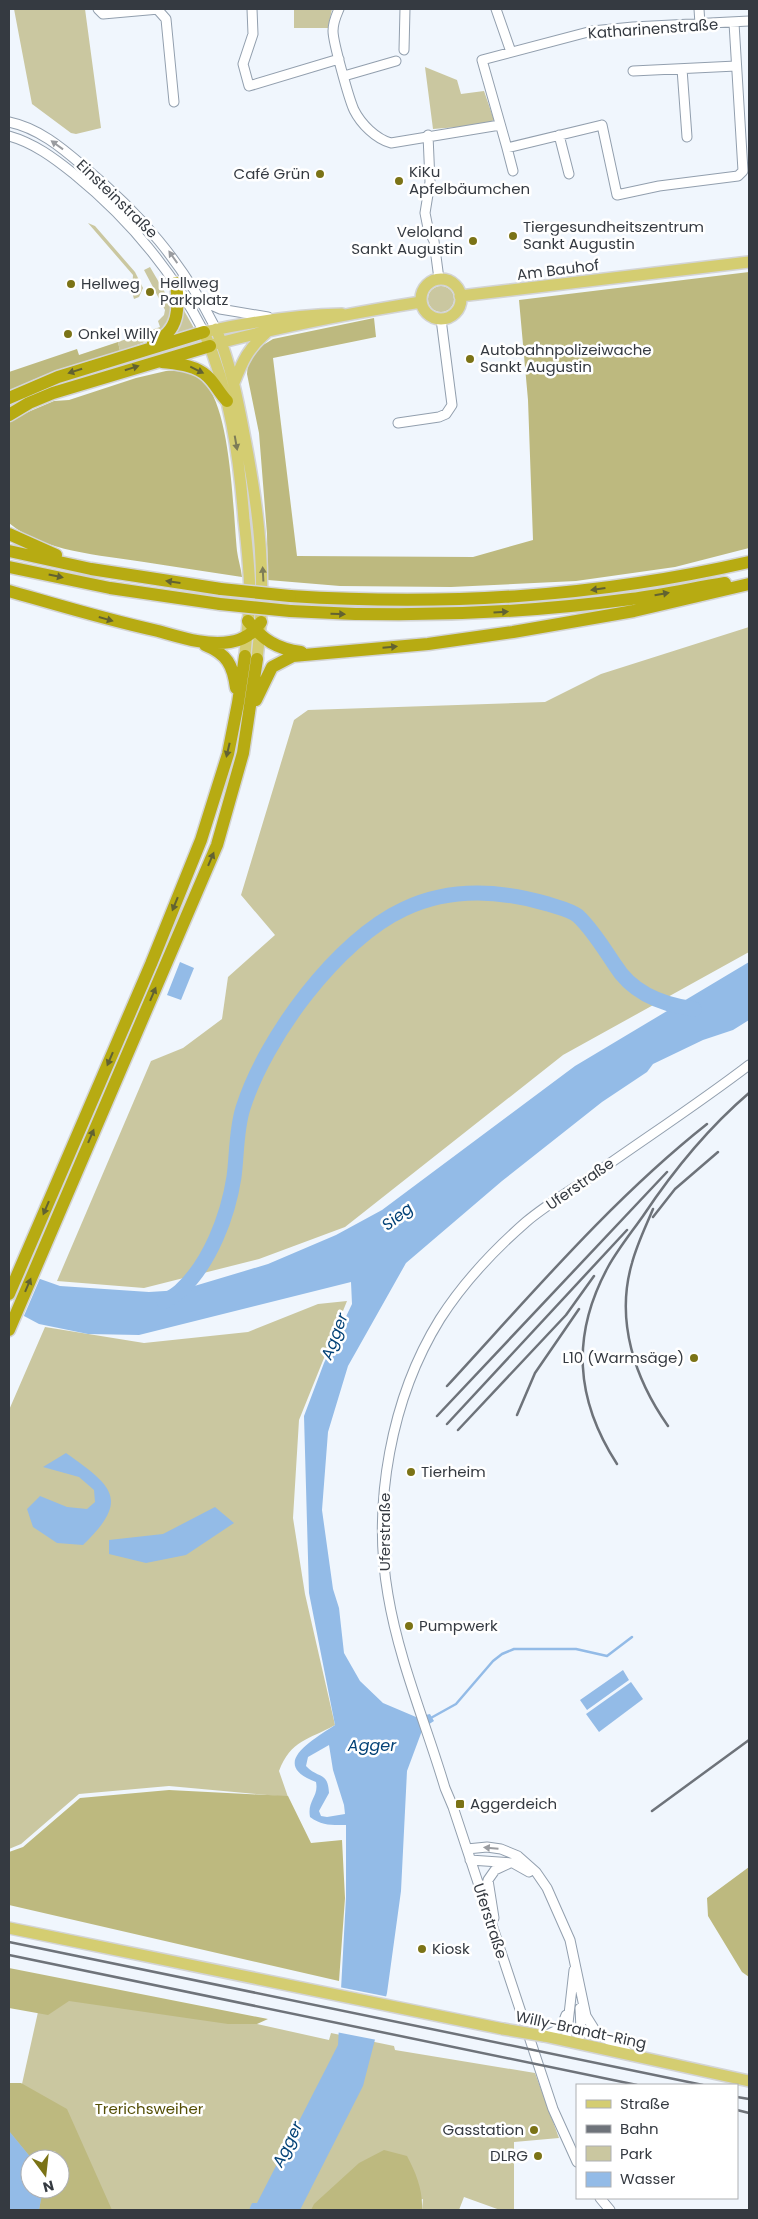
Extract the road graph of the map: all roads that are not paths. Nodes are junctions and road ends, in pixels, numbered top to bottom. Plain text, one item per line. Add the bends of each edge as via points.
1 (98, 9) edge
2 (158, 9) edge
3 (252, 9) edge
4 (339, 9) edge
5 (405, 9) edge
6 (496, 9) edge
7 (699, 9) edge
8 (749, 21) edge
9 (734, 23) junction
10 (700, 24) junction
11 (404, 50) dead end
12 (511, 52) junction
13 (339, 60) junction
14 (396, 61) dead end
15 (736, 66) junction
16 (682, 70) junction
17 (633, 71) dead end
18 (344, 76) junction
19 (174, 102) dead end
20 (9, 122) edge
21 (500, 125) junction
22 (9, 136) edge
23 (428, 136) junction
24 (560, 136) junction
25 (687, 137) dead end
26 (507, 148) junction
27 (513, 171) dead end
28 (569, 174) dead end
29 (749, 262) edge
30 (439, 279) junction
31 (176, 283) junction
32 (460, 296) junction
33 (202, 301) junction
34 (421, 302) junction
35 (342, 314) junction
36 (276, 318) junction
37 (441, 319) junction
38 (210, 331) junction
39 (266, 332) junction
40 (215, 344) junction
41 (121, 356) junction
42 (154, 362) junction
43 (234, 383) junction
44 (9, 398) edge
45 (227, 401) junction
46 (9, 415) edge
47 (398, 423) dead end
48 (9, 534) edge
49 (9, 551) edge
50 (749, 562) edge
51 (9, 567) edge
52 (91, 569) junction
53 (749, 578) edge
54 (749, 584) edge
55 (9, 591) edge
56 (254, 629) junction
57 (194, 640) junction
58 (306, 653) junction
59 (251, 658) junction
60 (238, 703) junction
61 (250, 714) junction
62 (749, 1064) edge
63 (9, 1294) edge
64 (9, 1330) edge
65 (467, 1849) junction
66 (470, 1860) junction
67 (513, 1862) junction
68 (551, 1899) junction
69 (9, 1928) edge
70 (492, 1928) junction
71 (574, 1955) junction
72 (573, 1978) junction
73 (580, 1993) junction
74 (549, 2036) junction
75 (572, 2042) junction
76 (631, 2055) junction
77 (749, 2081) edge
78 (576, 2160) edge
79 (601, 2199) edge
80 (610, 2210) edge

1 - 2 street via 103,14
2 - 19 street via 166,19
3 - 13 street via 253,34 243,64 249,86
4 - 13 street via 333,34
5 - 11 street
6 - 12 street
7 - 10 street
8 - 9 street, Katharinenstraße
9 - 10 street, Katharinenstraße
9 - 15 street
10 - 12 street, Katharinenstraße via 592,31
12 - 21 street, Katharinenstraße via 482,60
13 - 18 street
14 - 18 street
15 - 16 street
15 - 24 street via 743,171 738,176 617,195 602,125
16 - 17 street
16 - 25 street
18 - 23 street via 354,111 376,137 391,143
33 -> 20 street, Einsteinstraße via 152,230 105,184 40,133
21 - 23 street
21 - 26 street
22 - 31 street, Einsteinstraße via 38,148 89,187 142,238
23 - 30 street via 430,182 425,213 434,240
24 - 26 street
24 - 28 street
26 - 27 street
29 - 32 main road, Am Bauhof
30 - 32 main road via 450,282 459,290
30 - 34 main road via 428,284
31 - 38 street, Einsteinstraße
31 - 41 highway via 179,307 172,327 158,341
32 - 37 main road via 454,314
33 - 36 street via 220,309
33 - 38 street, Einsteinstraße
34 - 35 main road
34 - 37 main road via 426,312
35 - 36 main road
35 - 39 main road
36 - 38 main road
37 - 47 street via 452,405 446,414 439,417
38 - 40 main road
38 - 41 highway
39 - 40 main road
39 - 43 main road via 243,358
40 - 42 highway
40 - 43 main road
40 - 45 main road
41 -> 44 highway via 38,384
42 -> 45 highway via 199,370
46 -> 42 highway via 52,393
56 -> 43 main road via 263,578 259,518
45 -> 56 main road via 238,454
48 - 52 highway
49 - 52 highway
50 -> 52 highway, bridge via 631,584 567,592 468,600 391,601 221,589
51 -> 53 highway, bridge via 110,588 220,604 390,615 458,615 541,609 634,599
58 -> 54 highway via 428,644 513,632 634,611
55 -> 57 highway via 112,621
56 - 57 highway via 231,642
56 - 58 highway via 278,648
56 - 59 main road
57 - 60 highway via 226,656 233,671
58 - 61 highway via 272,667
59 - 60 highway
59 - 61 highway
60 -> 63 highway via 228,754 201,840
64 -> 61 highway via 217,845
62 - 65 street, Uferstraße via 528,1220 486,1259 440,1319 407,1389 388,1458 383,1499 383,1554 388,1597 398,1640
65 - 66 street, Uferstraße
68 -> 65 street via 536,1872 518,1856 487,1847
66 - 67 street
66 - 70 street, Uferstraße
67 - 68 street via 528,1870
67 - 70 street via 495,1870 488,1880 494,1920
68 - 71 street
69 - 74 main road, Willy-Brandt-Ring, bridge
70 - 78 street, Uferstraße via 561,2131
71 - 72 street
71 - 73 street
72 - 74 street via 565,2022
72 - 75 street
73 - 75 street via 580,2028
73 - 76 street via 586,2016 596,2032
74 - 75 main road, Willy-Brandt-Ring
75 - 76 main road, Willy-Brandt-Ring
76 - 77 main road, Willy-Brandt-Ring
79 - 80 street

